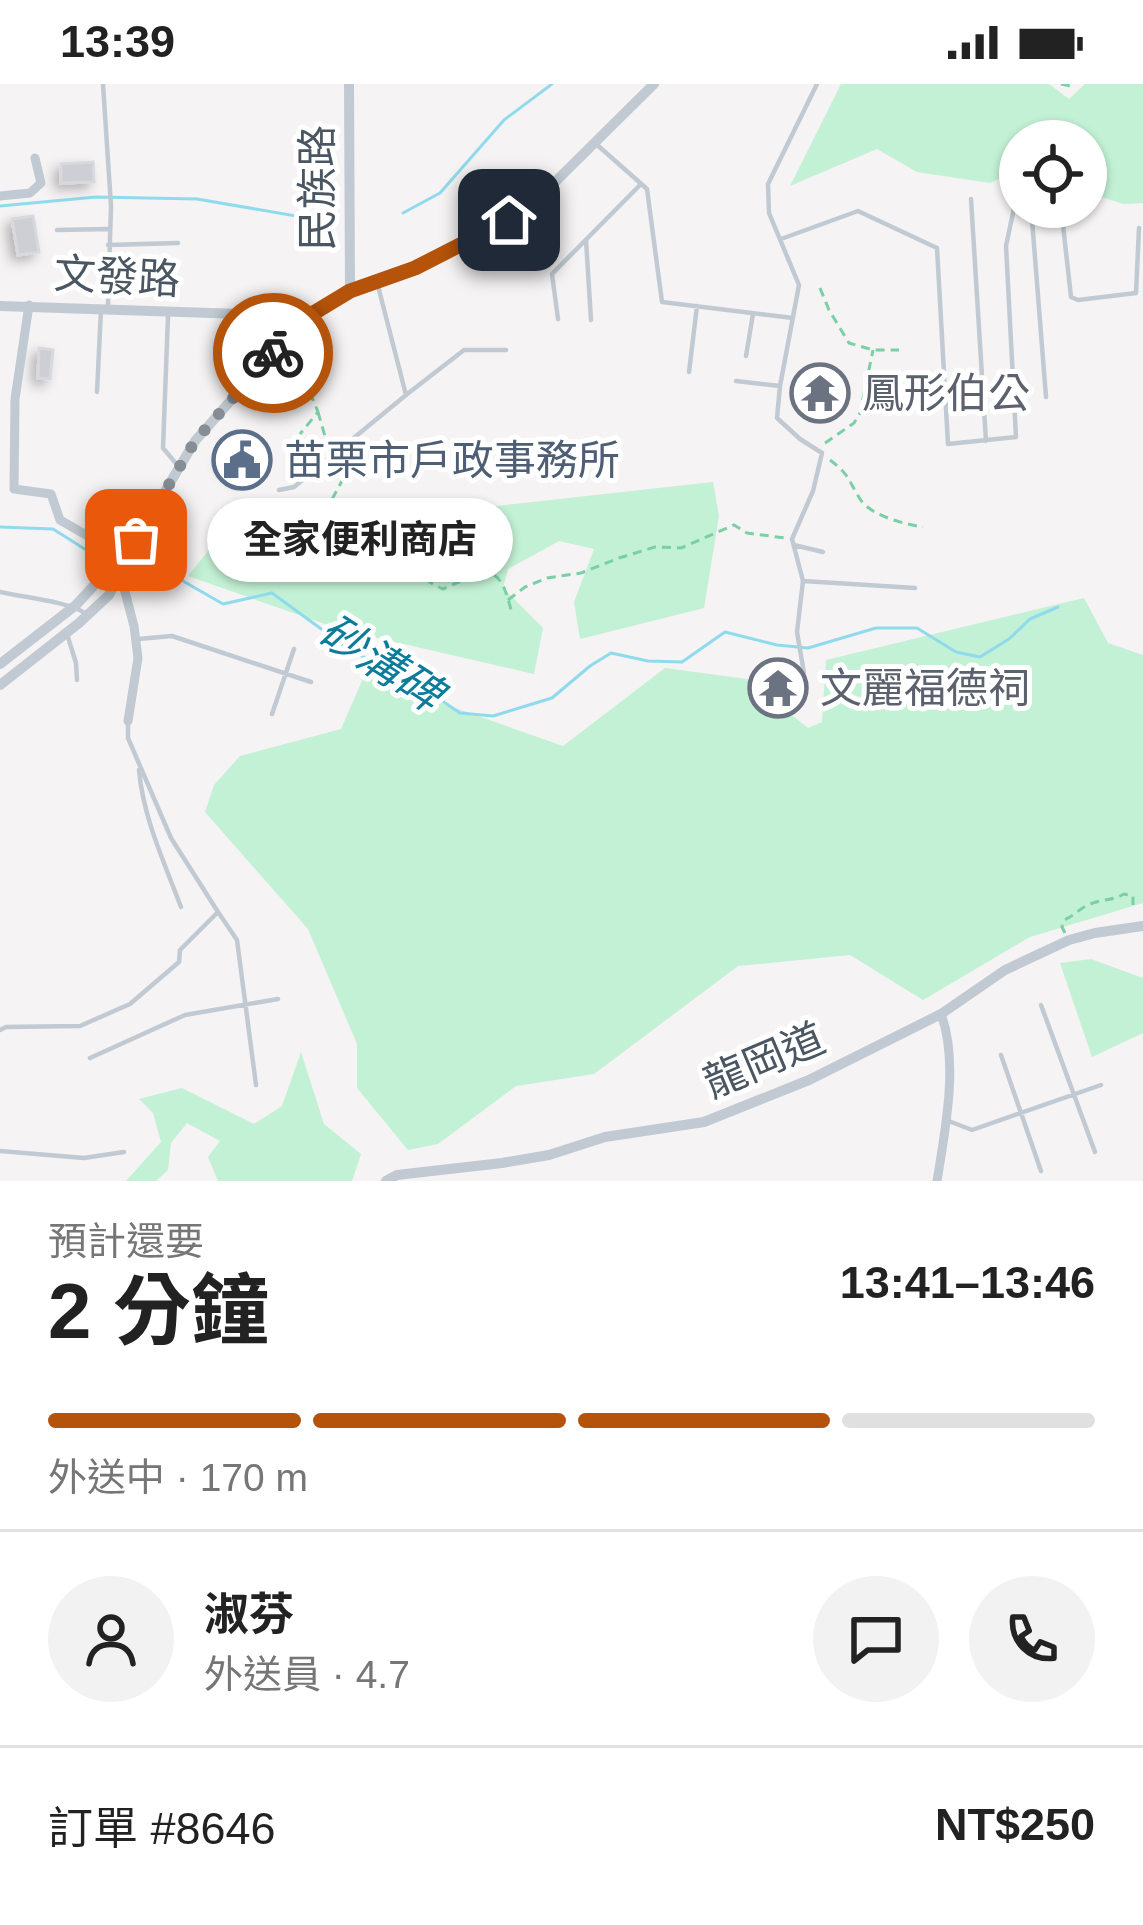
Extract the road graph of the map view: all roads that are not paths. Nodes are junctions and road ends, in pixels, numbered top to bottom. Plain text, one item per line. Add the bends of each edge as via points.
1 (103, 84) edge
2 (349, 84) edge
3 (654, 84) edge
4 (818, 84) edge
5 (595, 142) junction
6 (35, 158) dead end
7 (641, 184) junction
8 (0, 196) edge
9 (971, 199) dead end
10 (1009, 228) edge
11 (1032, 228) edge
12 (1063, 228) edge
13 (1139, 228) dead end
14 (109, 229) junction
15 (57, 230) dead end
16 (781, 239) junction
17 (586, 240) junction
18 (178, 243) dead end
19 (108, 245) junction
20 (377, 282) junction
21 (350, 291) junction
22 (28, 305) junction
23 (0, 306) edge
24 (697, 307) junction
25 (104, 310) junction
26 (168, 312) junction
27 (753, 314) junction
28 (793, 318) junction
29 (558, 319) dead end
30 (302, 320) junction
31 (592, 320) dead end
32 (506, 350) dead end
33 (746, 356) dead end
34 (689, 372) dead end
35 (736, 381) dead end
36 (780, 386) junction
37 (97, 392) dead end
38 (406, 395) junction
39 (1046, 397) dead end
40 (986, 441) junction
41 (0, 456) edge
42 (15, 457) junction
43 (178, 467) junction
44 (280, 490) dead end
45 (793, 542) junction
46 (823, 552) dead end
47 (126, 558) junction
48 (119, 571) junction
49 (803, 581) junction
50 (915, 588) dead end
51 (0, 592) edge
52 (76, 605) junction
53 (87, 615) junction
54 (67, 633) junction
55 (136, 639) junction
56 (294, 649) dead end
57 (0, 664) edge
58 (804, 673) dead end
59 (287, 674) junction
60 (77, 680) dead end
61 (311, 682) dead end
62 (0, 685) edge
63 (272, 714) dead end
64 (128, 721) joint
65 (138, 761) junction
66 (181, 907) dead end
67 (218, 912) junction
68 (1143, 926) edge
69 (278, 999) dead end
70 (247, 1004) junction
71 (1040, 1005) dead end
72 (940, 1014) junction
73 (0, 1030) edge
74 (1001, 1054) dead end
75 (90, 1058) dead end
76 (256, 1085) dead end
77 (1101, 1085) dead end
78 (1073, 1094) junction
79 (1022, 1114) junction
80 (946, 1120) junction
81 (0, 1151) edge
82 (124, 1152) dead end
83 (1094, 1152) dead end
84 (1041, 1171) dead end
85 (386, 1181) edge
86 (937, 1181) edge

1 - 14 lane
2 - 21 street, 民族路
3 - 5 street
4 - 16 lane via 768,184
5 - 7 lane
5 - 20 street via 509,220
6 - 8 street via 41,183 30,194
7 - 17 lane
7 - 24 lane via 662,302
9 - 40 lane
10 - 40 lane via 1016,437
11 - 39 lane
12 - 13 lane via 1071,297 1078,300 1136,293
14 - 15 lane
14 - 19 lane
16 - 28 lane via 799,285
16 - 40 lane via 859,211 938,248 947,444
17 - 29 lane via 552,274
17 - 31 lane
18 - 19 lane
19 - 25 lane
20 - 21 street
20 - 38 lane
21 - 30 street
22 - 23 street, 文發路
22 - 25 street, 文發路
22 - 42 street
24 - 27 lane
24 - 34 lane
25 - 26 street, 文發路
25 - 37 lane
26 - 30 street, 文發路
26 - 43 lane via 163,448
27 - 28 lane
27 - 33 lane
28 - 36 lane
30 - 43 street
32 - 38 lane via 464,350
35 - 36 lane
36 - 45 lane via 777,418 822,454
38 - 44 lane via 294,488
41 - 42 lane
42 - 47 street via 14,489 51,494 60,520
43 - 47 street
45 - 46 lane
45 - 49 lane
47 - 48 street
48 - 52 street
48 - 53 street via 109,595
48 - 55 street
49 - 50 lane
49 - 58 lane via 796,632
51 - 52 lane
52 - 53 lane
52 - 57 street
53 - 54 street
54 - 60 lane
54 - 62 street
55 - 59 lane via 172,636
55 - 64 street
56 - 59 lane
59 - 61 lane
59 - 63 lane
64 - 65 lane
65 - 66 lane
65 - 67 lane via 171,838
67 - 70 lane via 237,940
67 - 73 lane via 130,1004 80,1025
68 - 72 street, 龍岡道 via 1069,940
69 - 70 lane
70 - 75 lane via 185,1015
70 - 76 lane
71 - 78 lane
72 - 80 street via 948,1034
72 - 85 street, 龍岡道 via 809,1081 704,1122
74 - 79 lane
77 - 78 lane
78 - 79 lane
78 - 83 lane
79 - 80 lane via 972,1130
79 - 84 lane
80 - 86 street
81 - 82 lane via 84,1158

